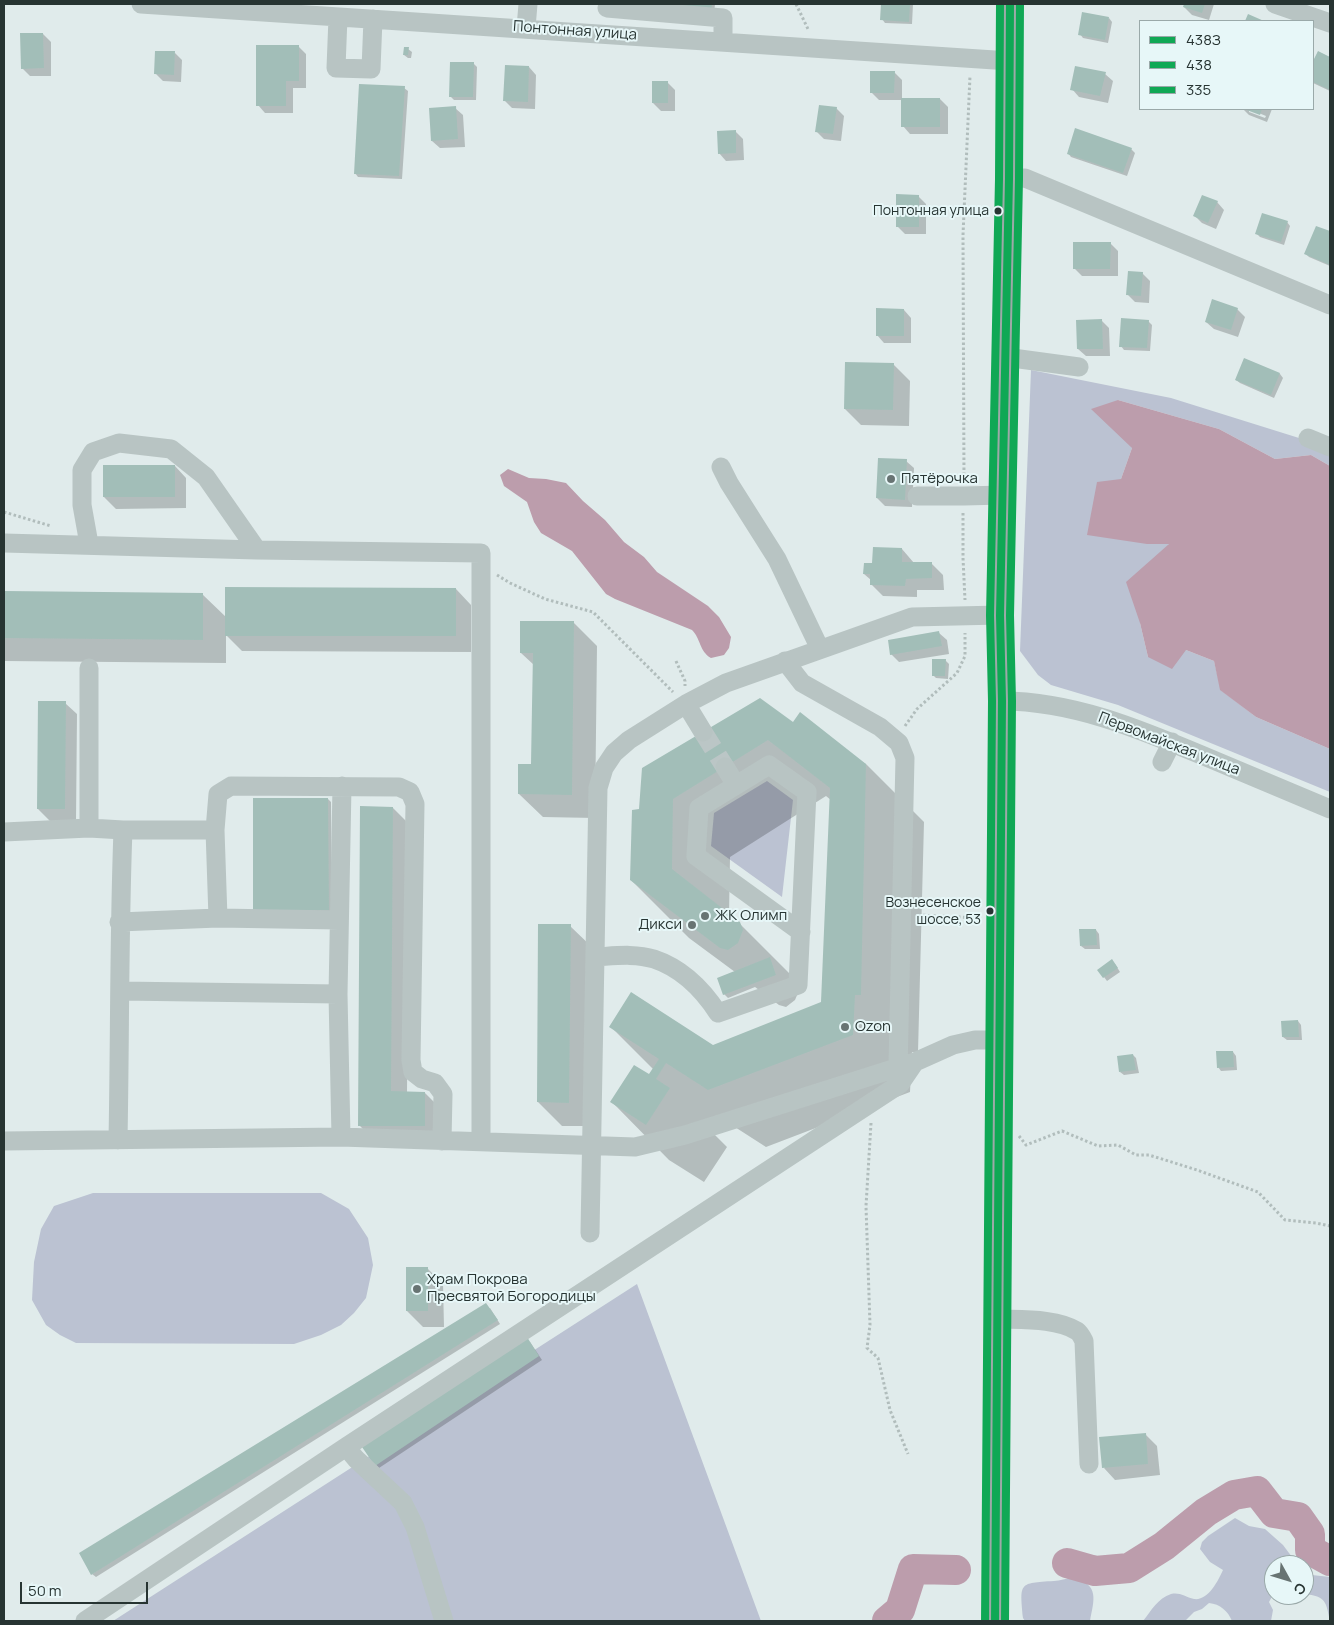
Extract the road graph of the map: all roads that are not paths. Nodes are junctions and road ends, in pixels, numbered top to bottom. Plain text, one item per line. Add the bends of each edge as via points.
1 (141, 4) edge
2 (528, 4) edge
3 (1010, 4) edge
4 (1275, 4) edge
5 (190, 5) edge
6 (607, 8) dead end
7 (727, 11) edge
8 (338, 17) junction
9 (373, 19) junction
10 (1330, 23) edge
11 (526, 28) junction
12 (723, 41) junction
13 (1010, 61) junction
14 (1009, 179) junction
15 (1330, 305) edge
16 (1005, 357) junction
17 (1079, 367) dead end
18 (1308, 438) dead end
19 (1330, 447) edge
20 (721, 467) dead end
21 (1003, 495) junction
22 (917, 496) dead end
23 (4, 543) edge
24 (89, 544) junction
25 (258, 550) junction
26 (1000, 615) junction
27 (820, 649) junction
28 (785, 661) junction
29 (89, 668) dead end
30 (1002, 701) junction
31 (686, 704) junction
32 (703, 732) tunnel mouth
33 (1172, 742) junction
34 (1162, 762) dead end
35 (725, 767) tunnel mouth
36 (736, 785) junction
37 (342, 786) junction
38 (1330, 809) edge
39 (89, 828) junction
40 (123, 830) junction
41 (215, 830) junction
42 (4, 832) edge
43 (218, 918) junction
44 (339, 920) junction
45 (119, 922) junction
46 (801, 932) junction
47 (595, 957) junction
48 (120, 991) junction
49 (338, 994) junction
50 (1000, 1040) junction
51 (907, 1064) junction
52 (341, 1137) junction
53 (4, 1140) edge
54 (118, 1140) junction
55 (442, 1141) junction
56 (481, 1141) junction
57 (592, 1145) junction
58 (590, 1233) dead end
59 (998, 1319) junction
60 (346, 1447) junction
61 (1089, 1464) dead end
62 (85, 1621) edge
63 (444, 1621) edge
64 (995, 1621) edge

1 - 5 street, Понтонная улица
2 - 11 street
3 - 13 main road
4 - 10 street
5 - 8 street, Понтонная улица
6 - 7 street
7 - 12 street
8 - 9 street, Понтонная улица
8 - 9 street via 336,68 371,69
9 - 11 street, Понтонная улица
11 - 12 street, Понтонная улица
12 - 13 street, Понтонная улица
13 - 14 main road
14 - 15 street via 1025,178
14 - 16 main road
16 - 17 street
16 - 21 main road
18 - 19 street
20 - 27 street via 777,560
21 - 22 street
21 - 26 main road
23 - 24 street
24 - 25 street
24 - 25 street via 82,505 82,470 93,452 119,443 171,449 206,477
25 - 56 street via 481,553
26 - 27 street via 912,617
26 - 30 main road
27 - 28 street
28 - 31 street via 726,683
28 - 51 street via 802,683 880,727 899,743 905,758 902,914
29 - 39 street
30 - 33 street, Первомайская улица via 1047,704 1110,719
30 - 50 main road
31 - 32 street
31 - 47 street via 629,740 614,753 604,768 598,788
33 - 34 street
33 - 38 street, Первомайская улица
35 - 36 street
36 - 46 street via 699,808 696,856
36 - 46 street via 769,765 807,792
37 - 41 street via 231,786 218,794
37 - 44 street
37 - 55 street via 399,787 410,792 415,804 411,1060 413,1072 435,1083 443,1094
39 - 40 street
39 - 42 street
40 - 41 street
40 - 45 street
41 - 43 street
43 - 44 street
43 - 45 street
44 - 49 street
45 - 48 street
46 - 47 street via 798,985 718,1014 693,983 654,959
47 - 57 street
48 - 49 street
48 - 54 street
49 - 52 street
50 - 51 street via 975,1040 953,1045
50 - 59 main road
51 - 57 street via 685,1135 635,1147
51 - 60 street via 900,1084
52 - 54 street
52 - 55 street
53 - 54 street
55 - 56 street
56 - 57 street
57 - 58 street
59 - 61 street via 1061,1325 1078,1332 1084,1340
59 - 64 main road
60 - 62 street
60 - 63 street via 403,1503 415,1527

